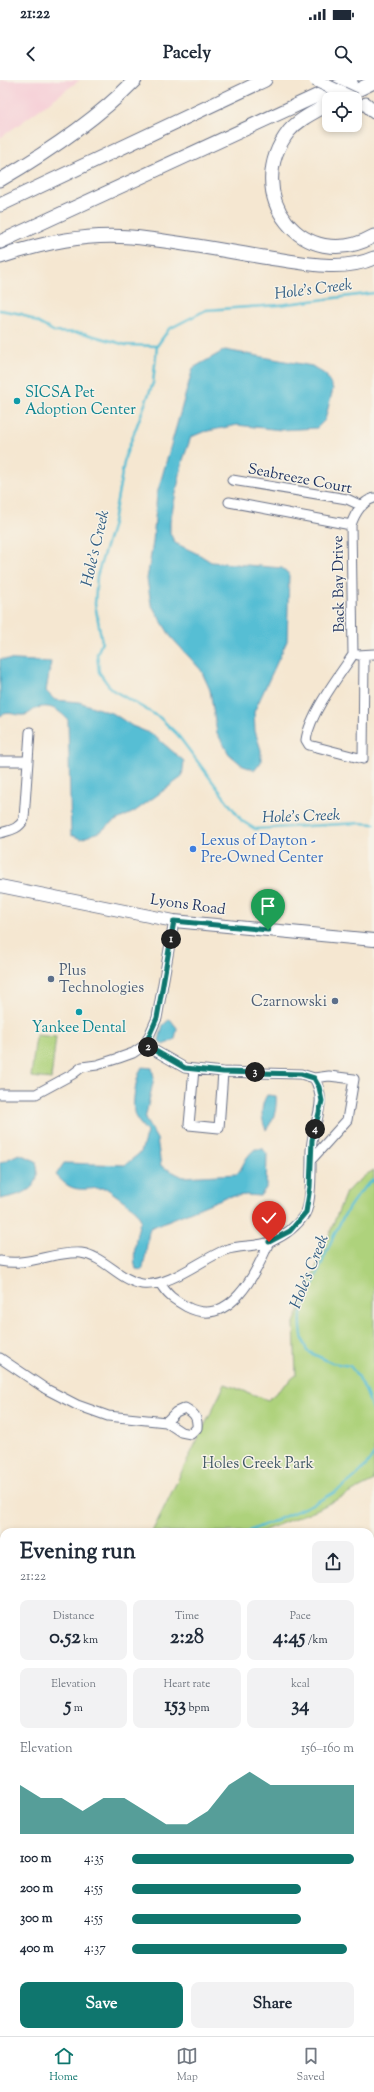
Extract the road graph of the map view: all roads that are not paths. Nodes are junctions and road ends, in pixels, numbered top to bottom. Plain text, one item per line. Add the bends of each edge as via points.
1 (135, 80) edge
2 (265, 80) edge
3 (315, 80) edge
4 (351, 80) edge
5 (374, 82) edge
6 (353, 92) edge
7 (365, 105) edge
8 (322, 108) edge
9 (0, 180) edge
10 (0, 205) edge
11 (374, 236) edge
12 (0, 242) edge
13 (0, 257) edge
14 (374, 258) edge
15 (232, 480) dead end
16 (374, 498) edge
17 (229, 502) dead end
18 (362, 506) junction
19 (351, 525) junction
20 (374, 654) edge
21 (352, 655) junction
22 (364, 659) junction
23 (374, 662) edge
24 (30, 732) dead end
25 (0, 761) edge
26 (28, 761) junction
27 (0, 833) edge
28 (0, 886) edge
29 (174, 921) junction
30 (374, 940) edge
31 (145, 1045) junction
32 (194, 1069) junction
33 (223, 1072) junction
34 (314, 1078) junction
35 (0, 1094) edge
36 (311, 1160) junction
37 (269, 1242) junction
38 (0, 1261) edge
39 (160, 1283) junction
40 (0, 1358) edge
41 (166, 1422) dead end

1 - 9 highway via 88,121
2 - 10 highway
3 - 7 main road, bridge
4 - 12 highway
5 - 6 highway
8 - 11 highway via 289,130 276,151 270,174 271,191 284,220 302,236 325,246 343,247 359,244
13 - 14 highway via 52,242 112,236 313,264 346,265
15 - 18 street, Seabreeze Court via 347,499
16 - 18 street, Back Bay Drive
17 - 19 street
18 - 19 street, Back Bay Drive via 356,511
19 - 21 street, Back Bay Drive
20 - 22 street
21 - 22 street
21 - 22 street via 327,694 306,740 309,745 364,760
22 - 23 street
24 - 26 street
25 - 26 street
26 - 27 street via 24,819 21,825
28 - 29 main road, Lyons Road
29 - 30 main road, Lyons Road
29 - 31 street via 157,1018
31 - 32 street via 185,1068
31 - 35 street via 134,1053 82,1067 36,1094
32 - 33 street
32 - 33 street via 189,1125 219,1128
33 - 34 street via 301,1074
34 - 36 street via 322,1101 312,1140
34 - 36 street via 354,1078 347,1120
36 - 37 street via 306,1212 290,1231
37 - 39 street via 226,1250
37 - 39 street via 247,1286 234,1299 210,1313 198,1313 168,1296
38 - 39 street via 9,1263 81,1253 95,1257 125,1277 142,1284
40 - 41 street via 46,1389 77,1405 108,1416

